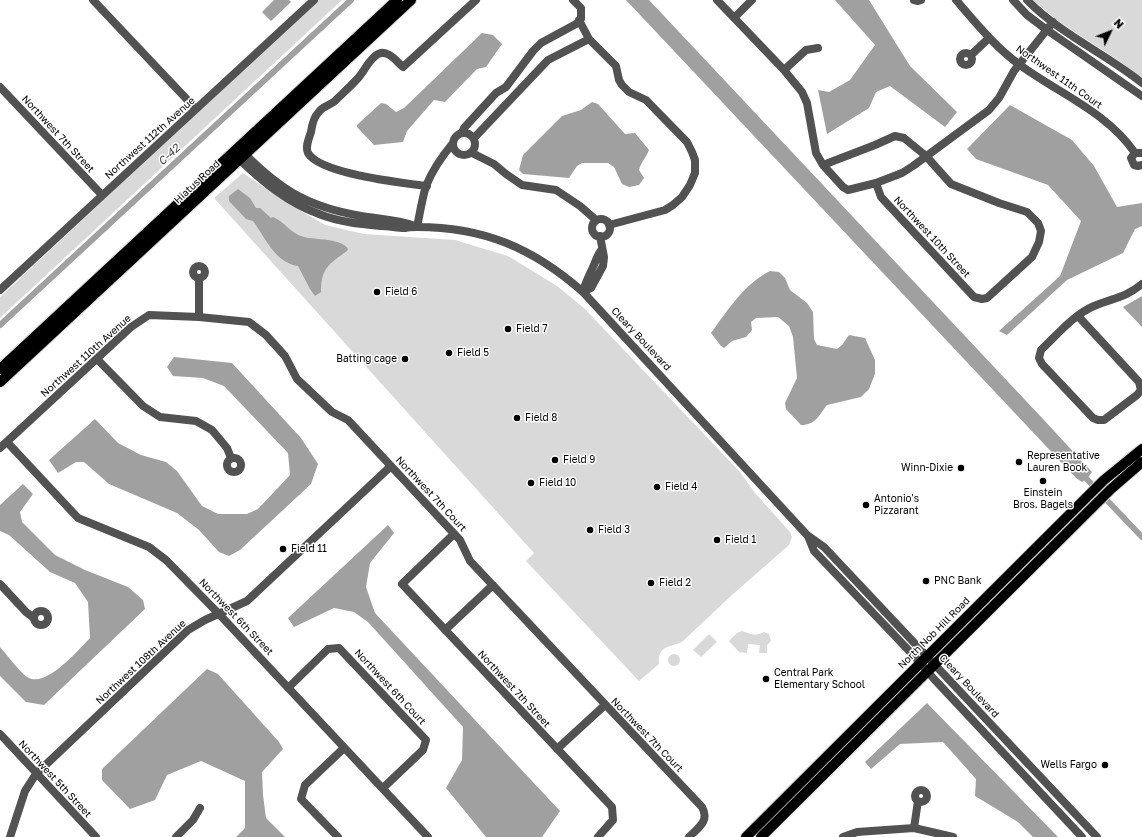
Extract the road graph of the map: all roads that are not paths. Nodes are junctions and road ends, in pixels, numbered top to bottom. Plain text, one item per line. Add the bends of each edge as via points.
1 (93, 0) edge
2 (314, 0) edge
3 (397, 0) edge
4 (411, 0) edge
5 (476, 0) edge
6 (573, 0) edge
7 (717, 0) edge
8 (752, 0) edge
9 (914, 0) edge
10 (921, 0) edge
11 (956, 0) edge
12 (1013, 0) edge
13 (1027, 0) edge
14 (734, 18) junction
15 (579, 20) junction
16 (1053, 22) junction
17 (1047, 30) junction
18 (988, 38) junction
19 (589, 39) junction
20 (818, 48) dead end
21 (971, 55) dead end
22 (1020, 65) junction
23 (784, 70) junction
24 (1142, 83) edge
25 (0, 87) edge
26 (1142, 96) edge
27 (196, 109) junction
28 (462, 133) junction
29 (474, 138) junction
30 (453, 143) junction
31 (472, 153) junction
32 (1138, 153) edge
33 (240, 154) junction
34 (926, 156) junction
35 (823, 165) junction
36 (1142, 165) edge
37 (876, 183) junction
38 (426, 186) junction
39 (102, 195) junction
40 (596, 220) junction
41 (609, 225) junction
42 (417, 227) junction
43 (600, 236) junction
44 (199, 278) dead end
45 (1142, 284) edge
46 (1, 287) edge
47 (583, 292) junction
48 (1078, 316) junction
49 (199, 317) junction
50 (97, 359) junction
51 (0, 369) edge
52 (0, 382) edge
53 (1141, 390) edge
54 (7, 442) junction
55 (0, 448) edge
56 (1142, 449) edge
57 (231, 458) dead end
58 (1142, 462) edge
59 (390, 466) junction
60 (454, 534) junction
61 (0, 584) edge
62 (493, 585) junction
63 (219, 614) junction
64 (34, 618) dead end
65 (445, 630) junction
66 (924, 660) junction
67 (935, 665) junction
68 (928, 672) junction
69 (288, 688) junction
70 (604, 705) junction
71 (0, 734) edge
72 (344, 748) junction
73 (557, 749) junction
74 (36, 774) junction
75 (383, 788) junction
76 (918, 801) dead end
77 (200, 808) dead end
78 (914, 828) junction
79 (10, 837) edge
80 (96, 837) edge
81 (176, 837) edge
82 (338, 837) edge
83 (428, 837) edge
84 (598, 837) edge
85 (689, 837) edge
86 (746, 837) edge
87 (761, 837) edge
88 (843, 837) edge
89 (954, 837) edge
90 (1082, 837) edge
91 (1097, 837) edge

1 - 27 street
2 - 27 street, Northwest 112th Avenue
3 - 33 main road, Hiatus Road
4 - 33 main road, Hiatus Road
5 - 38 street via 404,68 392,56 378,54 347,89 318,112 306,149 308,154 321,162 354,174
6 - 15 street via 581,8
7 - 14 street
8 - 14 street
9 - 10 street
11 - 18 street, Northwest 11th Court
12 - 17 street
13 - 16 street
14 - 23 street
15 - 19 street
15 - 28 street via 541,43 506,87 494,95
16 - 17 street
16 - 24 street
17 - 22 street
17 - 26 street
18 - 21 street
18 - 22 street, Northwest 11th Court
19 - 29 street via 548,60
19 - 41 street via 616,66 622,85 629,92 646,100 687,142 695,160 695,173 690,185 673,205 665,210
20 - 23 street via 806,50
22 - 32 street, Northwest 11th Court via 1075,99 1115,129
22 - 34 street via 989,110
23 - 35 street via 802,92 807,103 816,153
25 - 39 street, Northwest 7th Street
27 - 39 street, Northwest 112th Avenue
28 - 29 street
28 - 30 street
29 - 31 street via 476,146
30 - 31 street via 454,150 459,155 466,156
30 - 38 street
31 - 40 street via 494,164 522,185 556,190
32 - 36 street, Northwest 11th Court via 1131,156 1132,163 1136,166
33 - 42 street, Cleary Boulevard via 265,183 295,203 318,214 361,224
33 - 51 main road, Hiatus Road
33 - 52 main road, Hiatus Road
34 - 35 street via 904,138 894,136 875,146
34 - 37 street via 902,173
34 - 37 street, Northwest 10th Street via 951,184 1027,212 1038,223 1040,231 1032,258 988,298 974,296 881,197
35 - 37 street via 848,190
38 - 42 street
39 - 46 street, Northwest 112th Avenue
40 - 41 street via 604,220
40 - 43 street via 592,225 592,231
41 - 43 street via 609,231
42 - 47 street, Cleary Boulevard via 471,232 513,245 550,265
43 - 47 street via 603,266 591,288
44 - 49 street
45 - 48 street via 1133,291 1094,306
47 - 66 street, Cleary Boulevard via 807,535 824,547
48 - 53 street via 1139,382
48 - 53 street via 1041,350 1039,358 1042,364 1092,418 1098,420 1104,420
49 - 50 street, Northwest 110th Avenue via 149,315 131,327
49 - 59 street, Northwest 7th Court via 249,322 266,335 285,356 298,379 332,412 348,420
50 - 54 street, Northwest 110th Avenue
50 - 57 street via 143,406 160,417 196,422 212,430 227,448
54 - 55 street, Northwest 110th Avenue
54 - 63 street, Northwest 6th Street via 78,518 148,547 166,560
56 - 66 main road, North Nob Hill Road via 1104,480
58 - 67 main road via 1095,504
59 - 60 street, Northwest 7th Court
59 - 63 street, Northwest 108th Avenue via 247,601
60 - 62 street, Northwest 7th Court via 460,540 470,561
60 - 65 street, Northwest 7th Street via 402,584
61 - 64 street
62 - 65 street
62 - 70 street, Northwest 7th Court
63 - 69 street, Northwest 6th Street
63 - 74 street, Northwest 108th Avenue via 188,630
65 - 73 street, Northwest 7th Street
66 - 67 street, Cleary Boulevard
66 - 68 street, Cleary Boulevard
66 - 86 main road, North Nob Hill Road
67 - 68 main road
67 - 91 street, Cleary Boulevard
68 - 87 main road
68 - 90 street, Cleary Boulevard
69 - 72 street, Northwest 6th Street
69 - 75 street, Northwest 6th Court via 328,649 339,648 426,740 423,750
70 - 73 street
70 - 85 street, Northwest 7th Court via 706,813 704,822
71 - 74 street, Northwest 5th Street
72 - 75 street, Northwest 6th Street
72 - 82 street via 305,785 301,798
73 - 84 street, Northwest 7th Street via 612,808 613,820
74 - 79 street, Northwest 108th Avenue via 25,791
74 - 80 street, Northwest 5th Street
75 - 83 street, Northwest 6th Street
76 - 78 street
77 - 81 street via 193,820
78 - 88 street via 857,832
78 - 89 street

